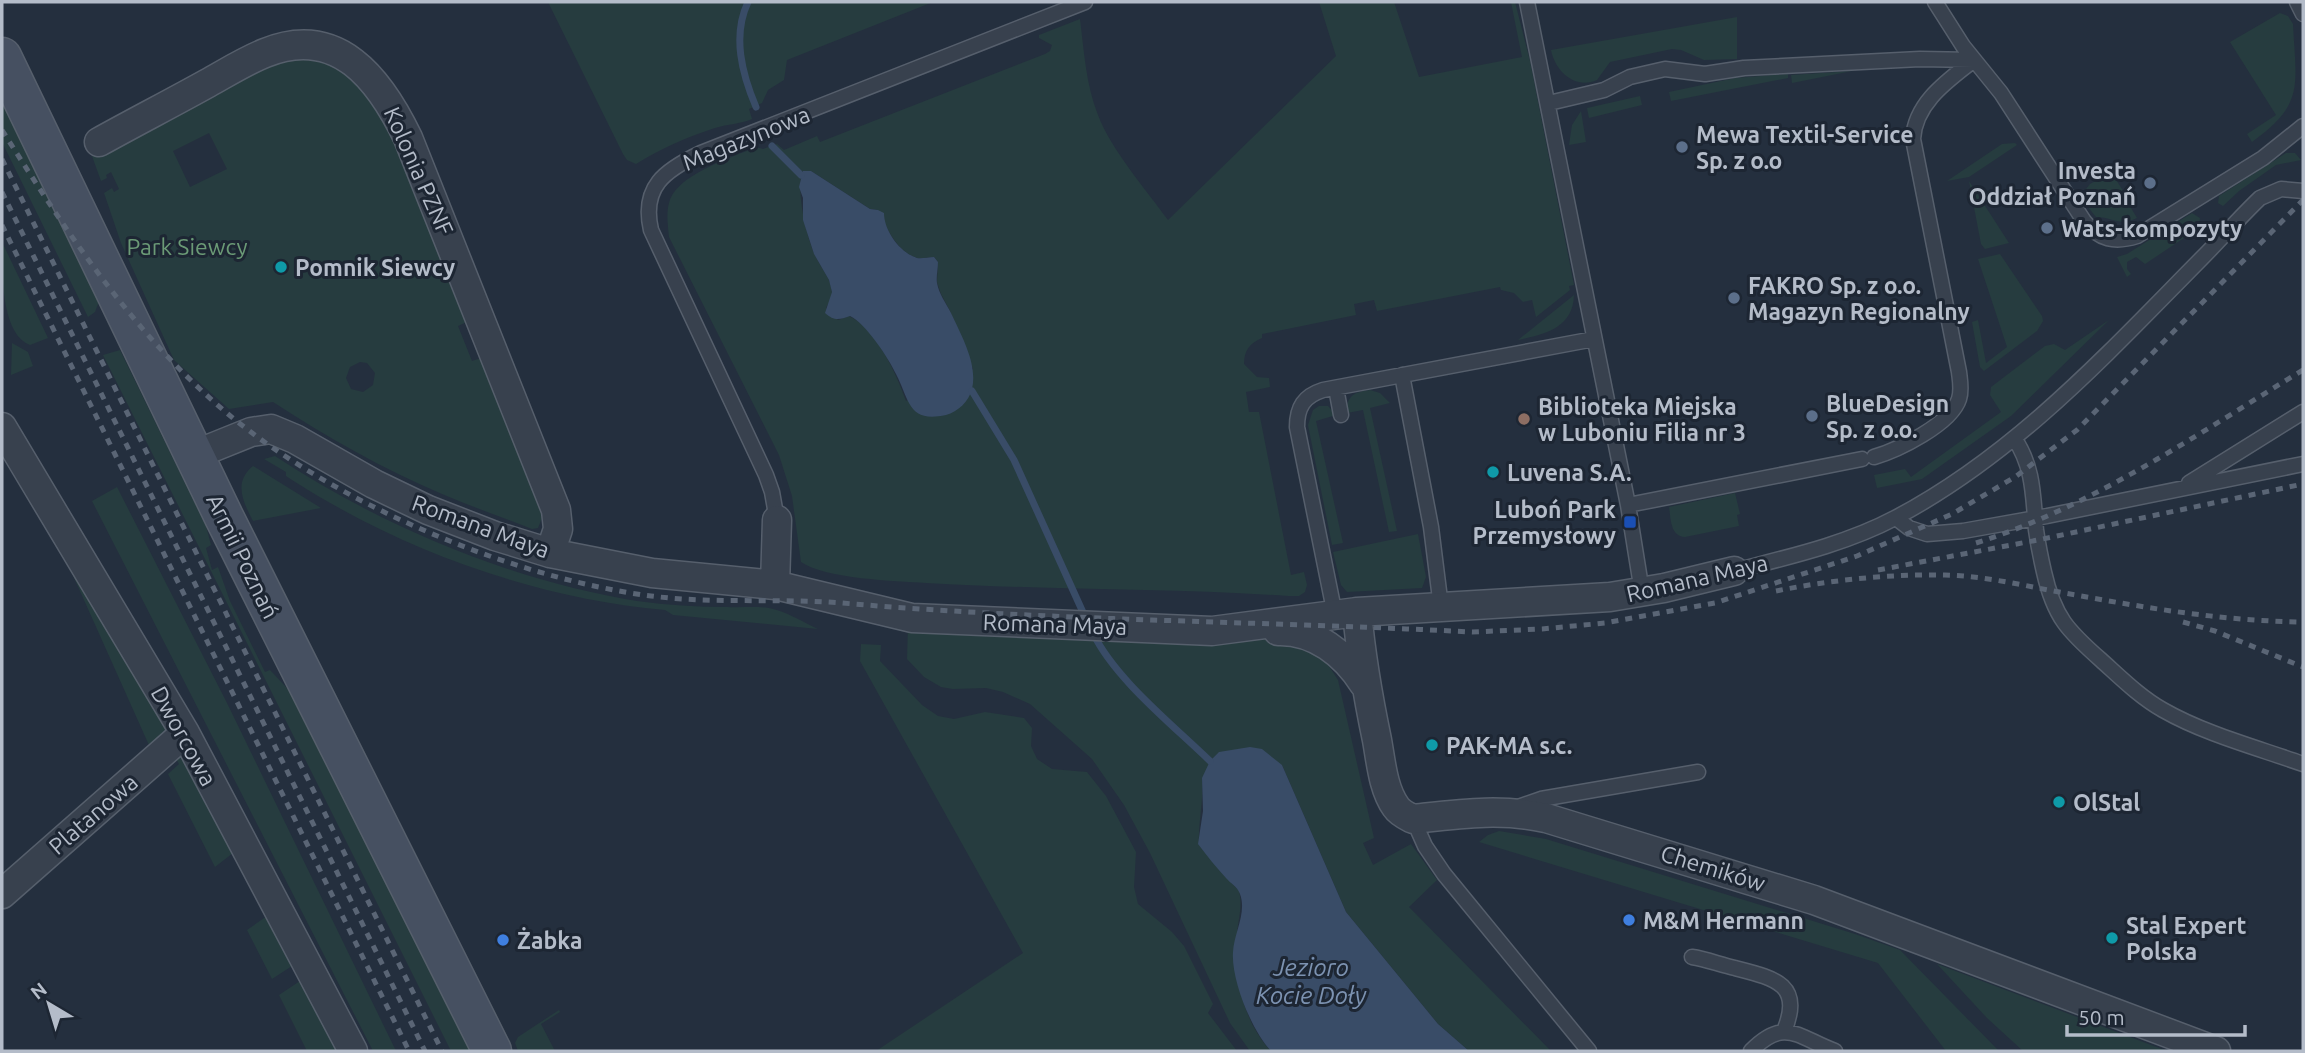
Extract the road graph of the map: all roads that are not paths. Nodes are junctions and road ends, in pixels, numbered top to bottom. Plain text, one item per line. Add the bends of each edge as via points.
1 (1085, 2) edge
2 (1527, 2) edge
3 (1936, 2) edge
4 (2297, 2) edge
5 (2303, 14) edge
6 (2, 57) edge
7 (1974, 60) junction
8 (1549, 103) junction
9 (2303, 126) edge
10 (99, 142) dead end
11 (2303, 191) edge
12 (1594, 339) junction
13 (1402, 375) junction
14 (1336, 388) junction
15 (2303, 412) edge
16 (1341, 415) dead end
17 (2, 427) edge
18 (2014, 438) junction
19 (194, 456) junction
20 (2303, 464) edge
21 (2183, 487) junction
22 (1628, 505) junction
23 (1896, 518) junction
24 (2035, 518) junction
25 (777, 520) joint
26 (550, 552) junction
27 (1734, 571) joint
28 (782, 586) junction
29 (1642, 593) junction
30 (1441, 607) junction
31 (1338, 615) junction
32 (1191, 624) junction
33 (1367, 689) junction
34 (185, 733) junction
35 (2303, 764) edge
36 (1698, 772) dead end
37 (1511, 812) junction
38 (1413, 819) junction
39 (2, 894) edge
40 (1692, 957) dead end
41 (1784, 1031) junction
42 (353, 1051) edge
43 (492, 1051) edge
44 (1589, 1051) edge
45 (1751, 1051) edge
46 (1835, 1051) edge
47 (2216, 1051) edge

1 - 25 lane, Magazynowa via 701,153 675,167 653,189 647,214 651,230 766,475
2 - 8 lane
3 - 7 lane
4 - 5 lane
6 - 19 main road, Armii Poznań
7 - 8 lane via 1744,68 1705,74 1665,69
7 - 9 lane via 2001,93 2084,221 2106,239 2137,236 2263,158
7 - 22 lane via 1927,102 1918,114 1913,139 1961,392 1952,411 1904,445 1868,458
8 - 12 lane
10 - 26 street, Kolonia PZNF via 247,61 284,47 319,47 351,60 366,72 390,103 408,138 556,509 558,529
11 - 18 lane, Romana Maya via 2281,189 2260,198 2076,386
12 - 13 lane
12 - 22 lane
13 - 14 lane
13 - 30 lane
14 - 16 lane
14 - 31 lane via 1313,393 1297,416
15 - 21 lane
17 - 34 street, Dworcowa
18 - 23 lane, Romana Maya
18 - 24 lane via 2031,473
19 - 26 street, Romana Maya via 251,432 271,429 428,510
19 - 43 main road, Armii Poznań
20 - 21 lane
21 - 24 lane
22 - 29 lane
23 - 24 lane via 1927,534
23 - 27 lane, Romana Maya via 1832,543
24 - 35 lane via 2052,604 2081,642 2165,711
25 - 28 street, Magazynowa
26 - 28 street, Romana Maya via 652,573
27 - 29 street, Romana Maya
28 - 32 street, Romana Maya via 994,613
29 - 30 street, Romana Maya
30 - 31 street, Romana Maya
31 - 32 street, Romana Maya
31 - 32 street, Romana Maya
31 - 33 street
32 - 33 street via 1306,635 1345,660
33 - 38 street via 1390,796 1396,808
34 - 39 street, Platanowa
34 - 42 street, Dworcowa
36 - 37 lane via 1541,799
37 - 38 street, Chemików
37 - 47 street, Chemików via 1546,818 1786,891
38 - 44 lane via 1444,874
40 - 41 lane via 1775,980 1792,1002
41 - 45 lane
41 - 46 lane

